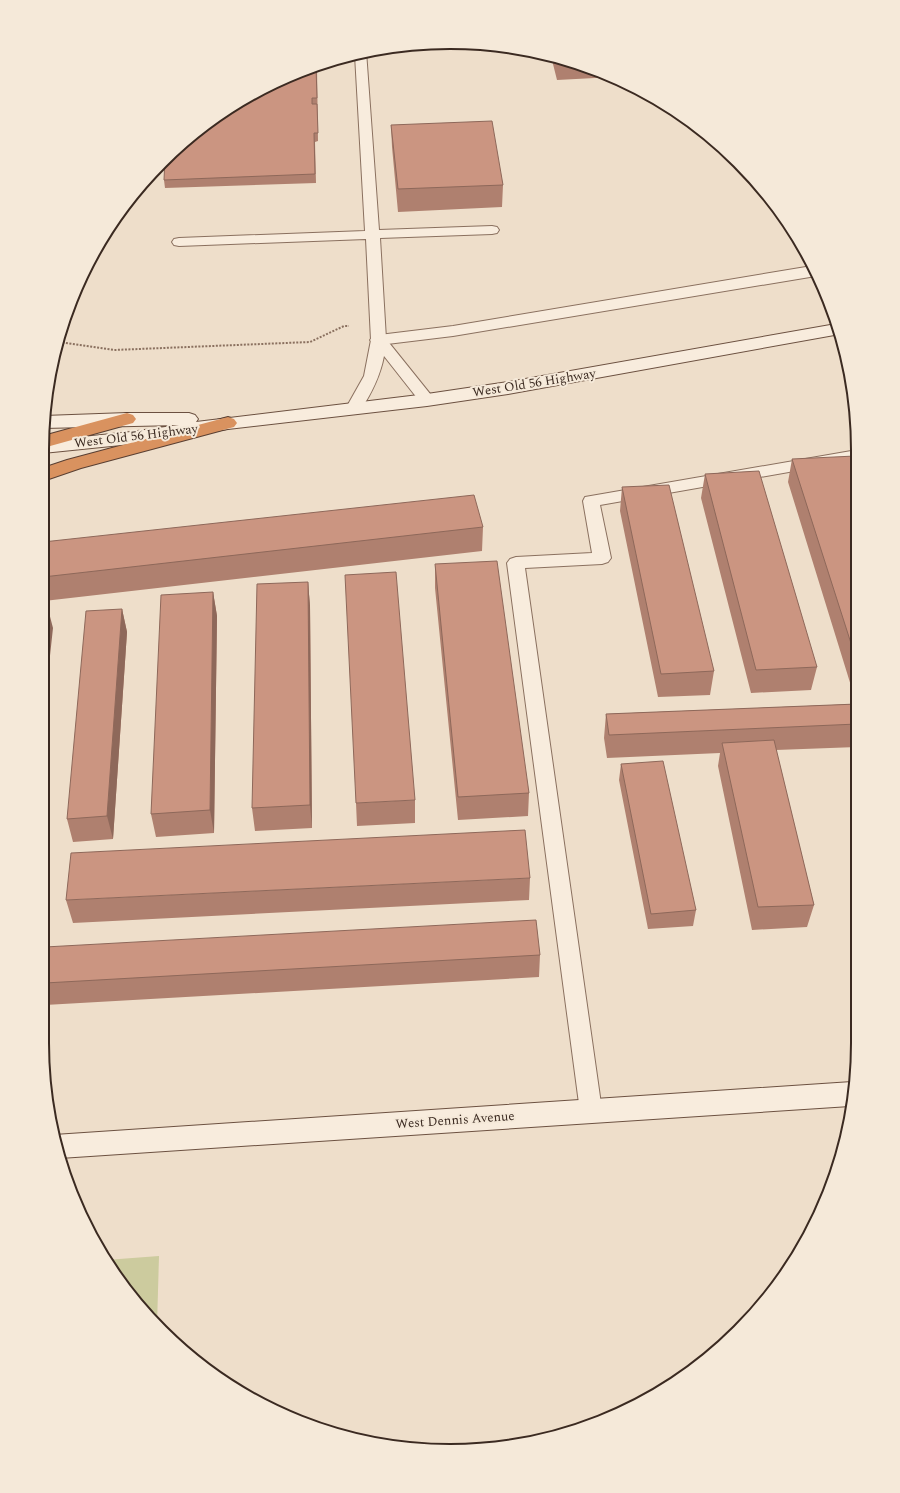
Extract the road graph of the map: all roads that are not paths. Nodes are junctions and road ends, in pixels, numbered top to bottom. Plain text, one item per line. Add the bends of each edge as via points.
1 (361, 59) edge
2 (492, 230) dead end
3 (372, 234) junction
4 (179, 242) dead end
5 (809, 272) edge
6 (833, 330) edge
7 (378, 332) junction
8 (427, 400) junction
9 (354, 408) junction
10 (127, 419) junction
11 (50, 422) edge
12 (228, 424) junction
13 (49, 440) edge
14 (49, 446) edge
15 (851, 456) edge
16 (49, 473) edge
17 (848, 1094) edge
18 (591, 1111) junction
19 (63, 1146) edge

1 - 3 lane
2 - 3 lane
3 - 4 lane
3 - 7 lane
5 - 7 street via 453,331
6 - 8 street, West Old 56 Highway
7 - 8 lane
7 - 9 lane via 376,365 367,389
8 - 9 street, West Old 56 Highway
9 - 12 street, West Old 56 Highway
10 - 11 street, West Old 56 Highway
10 - 12 street, West Old 56 Highway via 179,418
10 - 13 highway
12 - 14 street, West Old 56 Highway
12 - 16 highway
15 - 18 lane via 591,500 602,558 516,563
17 - 18 street, West Dennis Avenue
18 - 19 street, West Dennis Avenue

